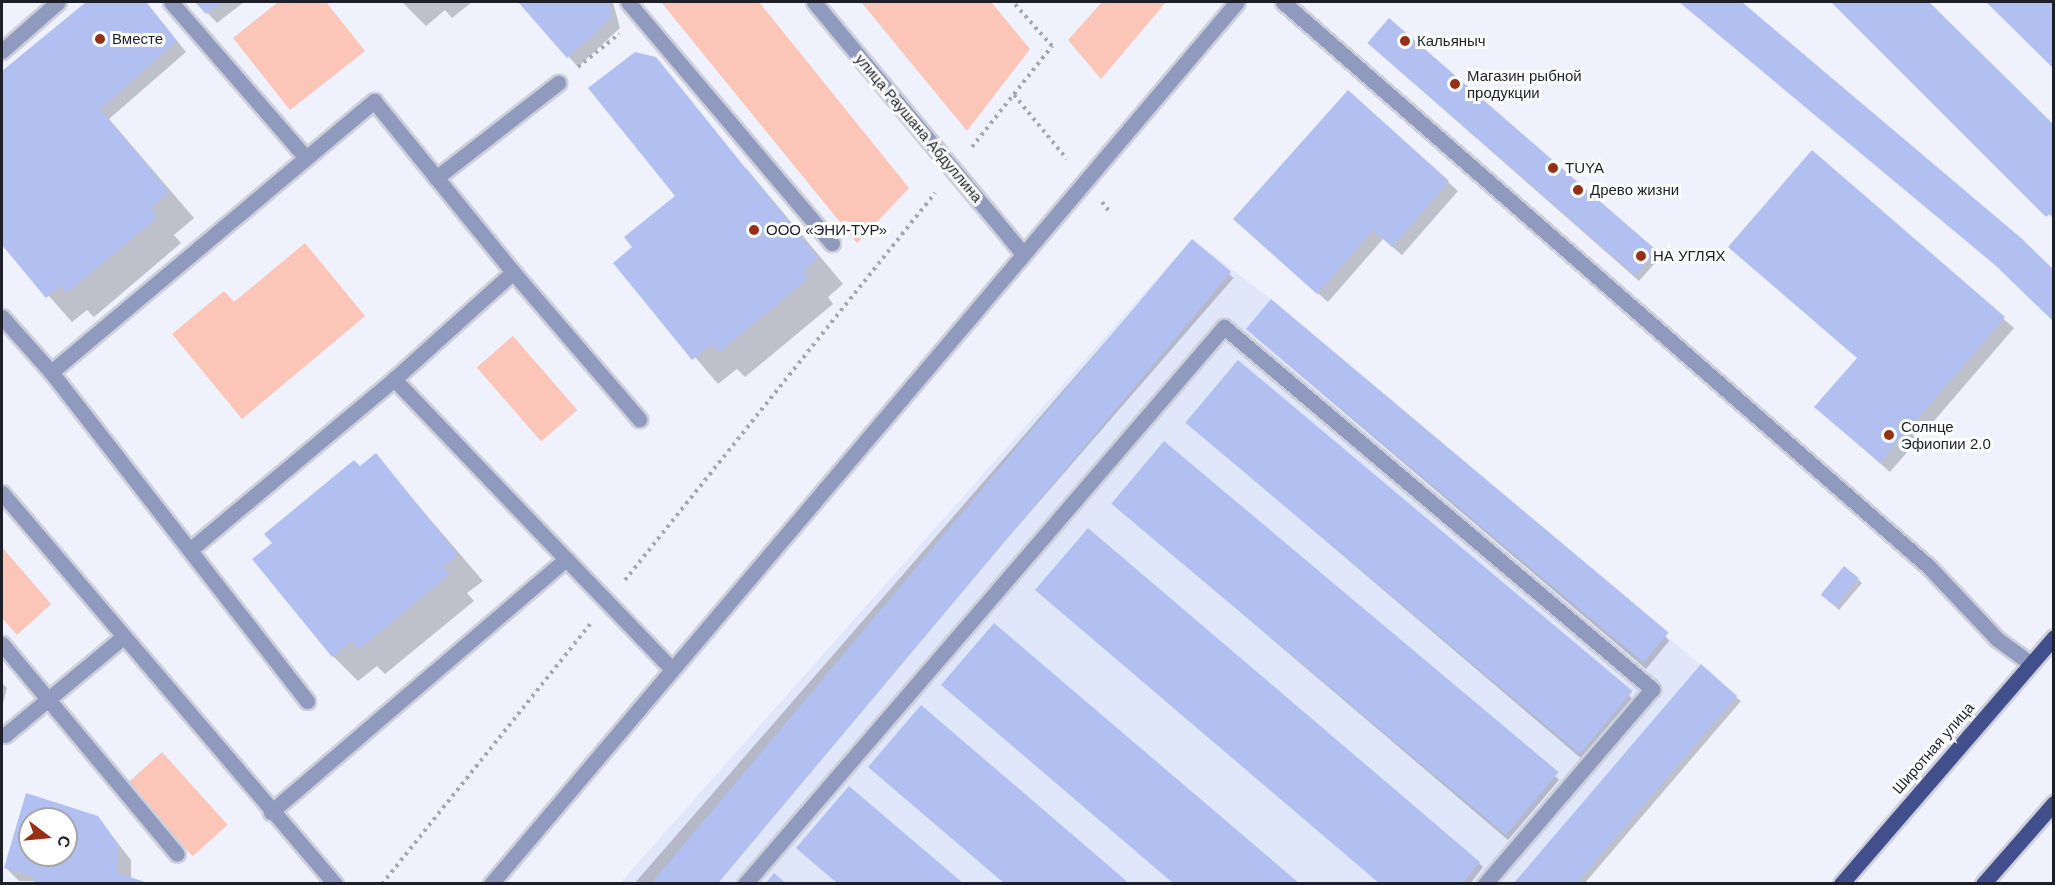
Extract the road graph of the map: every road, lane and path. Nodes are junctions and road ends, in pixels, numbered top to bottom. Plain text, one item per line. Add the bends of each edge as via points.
1 (58, 2) edge
2 (171, 2) edge
3 (628, 2) edge
4 (814, 2) edge
5 (1013, 2) edge
6 (1237, 2) edge
7 (1283, 2) edge
8 (640, 16) junction
9 (2, 51) edge
10 (558, 83) joint
11 (1014, 95) junction
12 (306, 158) junction
13 (954, 170) junction
14 (436, 178) junction
15 (1085, 182) junction
16 (1109, 211) dead end
17 (832, 243) dead end
18 (1023, 254) junction
19 (513, 272) junction
20 (2, 317) edge
21 (51, 372) junction
22 (394, 378) junction
23 (639, 419) dead end
24 (2, 492) edge
25 (191, 549) junction
26 (566, 559) junction
27 (607, 602) junction
28 (123, 637) junction
29 (2054, 637) edge
30 (2, 644) edge
31 (2030, 663) junction
32 (670, 667) junction
33 (48, 700) junction
34 (307, 701) dead end
35 (5, 735) dead end
36 (2054, 803) edge
37 (271, 812) junction
38 (177, 854) dead end
39 (335, 884) edge
40 (382, 884) edge
41 (491, 884) edge
42 (745, 884) edge
43 (1485, 884) edge
44 (1841, 884) edge
45 (1983, 884) edge

1 - 9 street
2 - 12 street
3 - 8 street
4 - 13 street, улица Раушана Абдуллина
5 - 11 path via 1052,46
6 - 15 street
7 - 31 street via 1929,567 1997,639
8 - 10 path
8 - 17 street
10 - 14 street
11 - 13 path
11 - 15 path
12 - 14 street via 374,101
12 - 21 street
13 - 18 street, улица Раушана Абдуллина
13 - 27 path
14 - 19 street
15 - 16 path
15 - 18 street
18 - 32 street
19 - 22 street
19 - 23 street
20 - 21 street
21 - 25 street
22 - 25 street
22 - 26 street
24 - 28 street
25 - 34 street
26 - 27 street
26 - 37 street
27 - 32 street
27 - 40 path
28 - 33 street
28 - 37 street
29 - 31 main road, Широтная улица
30 - 33 street
31 - 44 main road, Широтная улица
32 - 41 street
33 - 35 street
33 - 38 street
36 - 45 main road
37 - 39 street
42 - 43 street via 1224,327 1652,689

